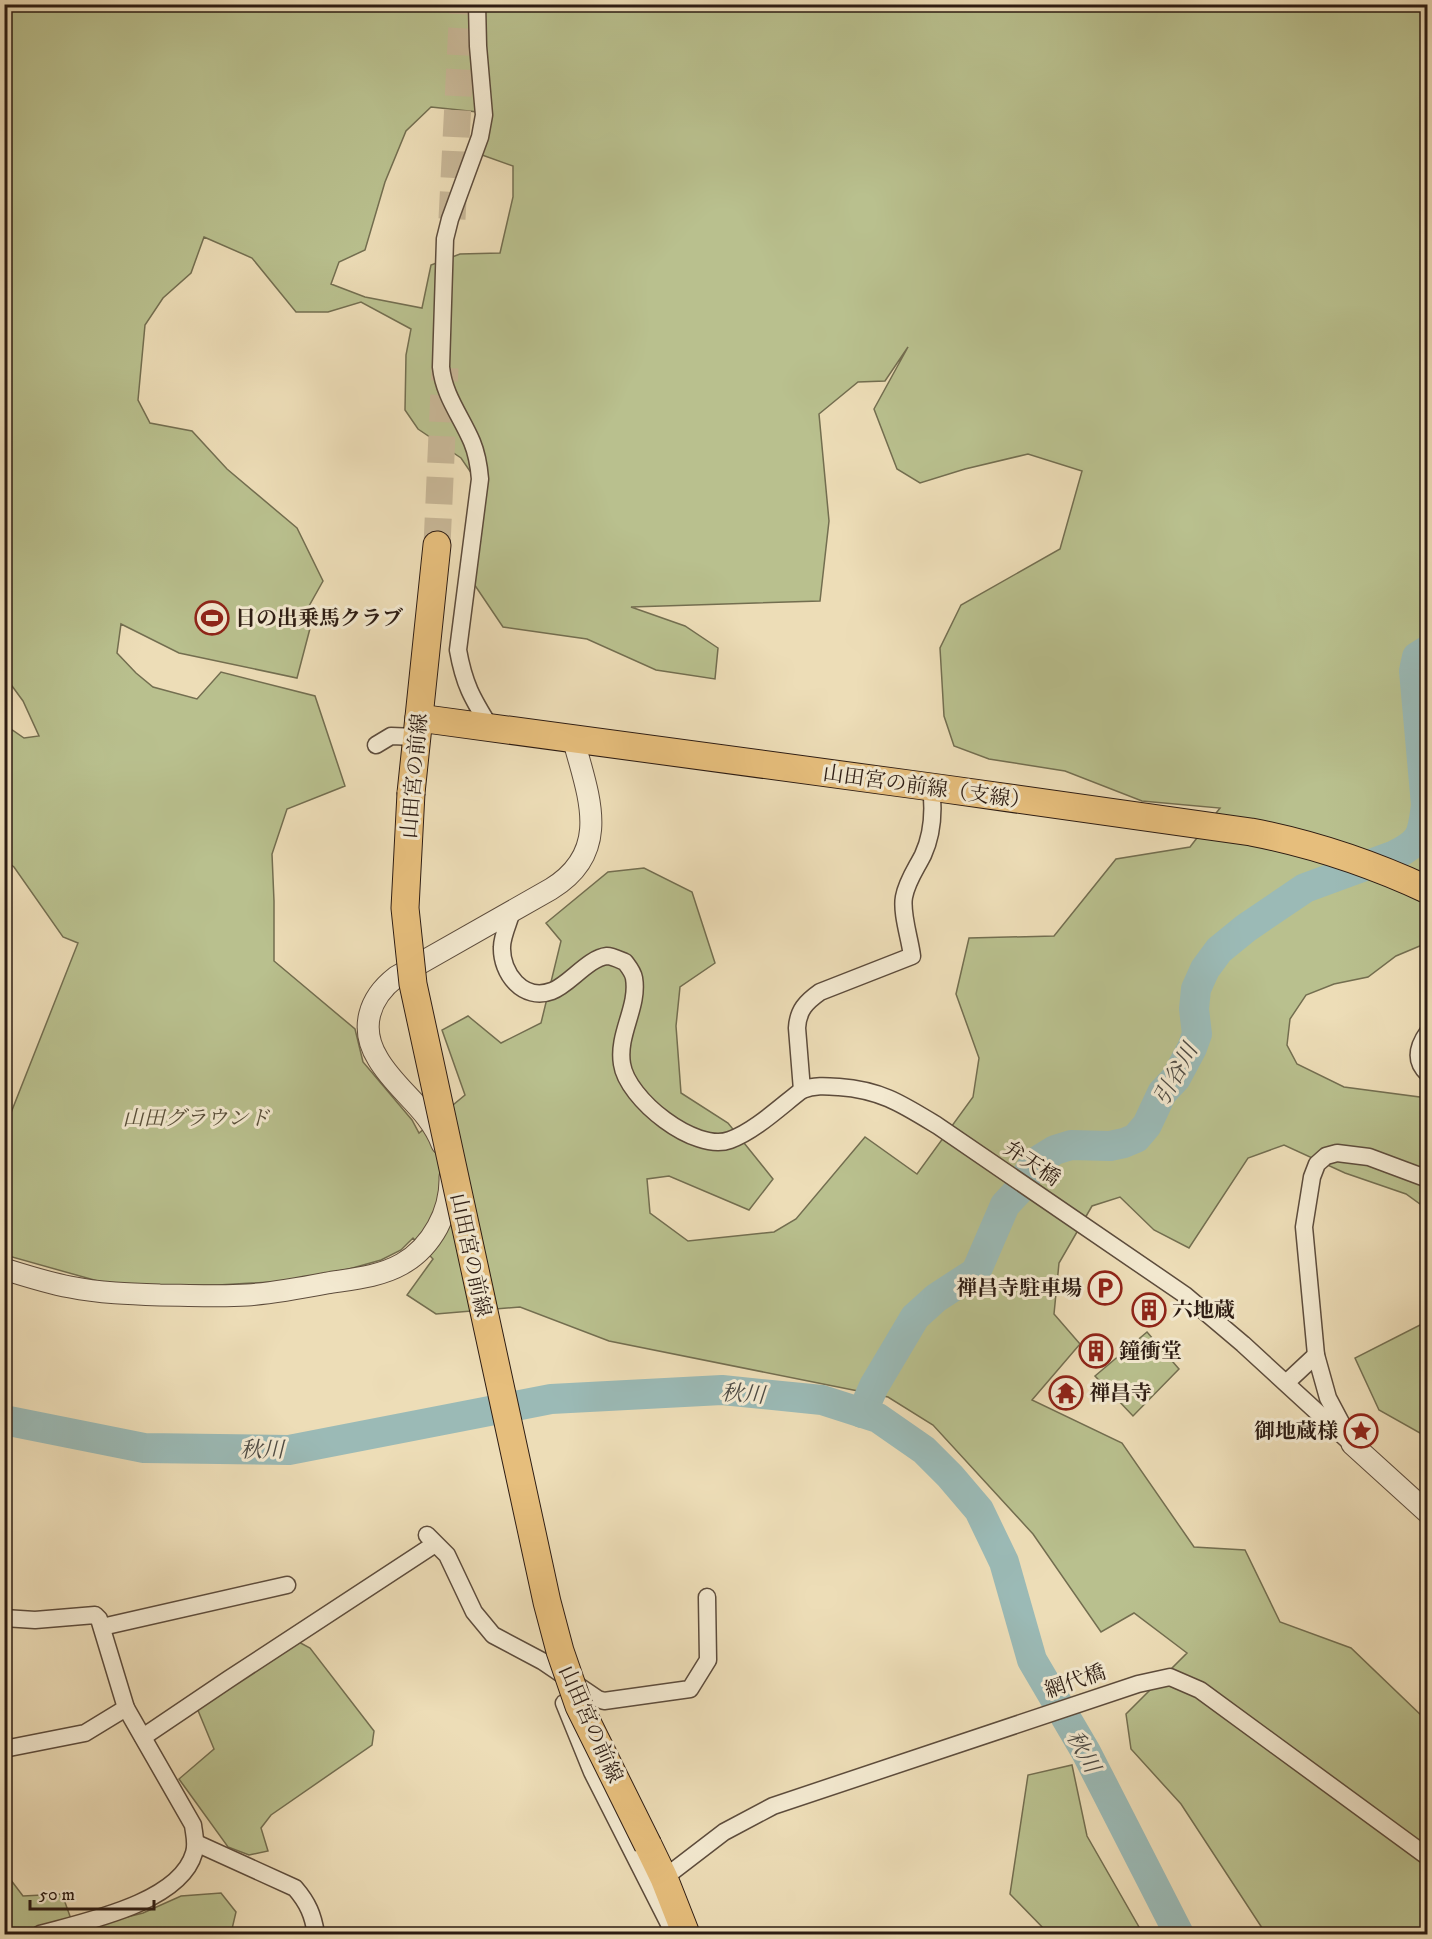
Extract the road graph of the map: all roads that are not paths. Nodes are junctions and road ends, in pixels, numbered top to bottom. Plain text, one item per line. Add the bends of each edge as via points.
1 (477, 4) edge
2 (436, 545) tunnel mouth
3 (490, 727) junction
4 (417, 728) junction
5 (573, 738) junction
6 (376, 746) dead end
7 (931, 787) junction
8 (1428, 890) edge
9 (512, 911) junction
10 (1428, 1032) edge
11 (1428, 1074) edge
12 (802, 1090) junction
13 (1428, 1179) edge
14 (4, 1269) edge
15 (1316, 1355) junction
16 (1286, 1383) junction
17 (1352, 1444) junction
18 (1428, 1513) edge
19 (287, 1585) dead end
20 (707, 1597) dead end
21 (4, 1618) edge
22 (102, 1627) junction
23 (551, 1669) junction
24 (126, 1708) junction
25 (143, 1737) junction
26 (4, 1749) edge
27 (196, 1844) junction
28 (1428, 1857) edge
29 (664, 1878) junction
30 (685, 1930) edge
31 (40, 1935) edge
32 (316, 1935) edge

1 - 3 street via 484,115 445,239 441,367 451,404 478,461 480,480 458,650 468,691
2 - 4 main road, 山田宮の前線
3 - 4 main road, 山田宮の前線（支線）
3 - 5 main road, 山田宮の前線（支線）
4 - 6 street via 391,736
4 - 29 main road, 山田宮の前線, bridge via 405,908 415,1000 560,1651 579,1706
5 - 7 main road, 山田宮の前線（支線）
5 - 9 street via 591,812 588,846 566,879
7 - 8 main road, 山田宮の前線（支線） via 1282,838 1363,862
7 - 12 street via 929,842 903,900 912,957 820,992 801,1008 797,1028
9 - 12 street via 501,946 505,968 523,989 553,991 607,956 625,962 634,977 634,999 622,1037 622,1066 640,1098 681,1130 706,1141 731,1140
9 - 14 street via 396,977 381,991 370,1012 369,1039 376,1056 425,1113 437,1132 450,1168 450,1191 439,1224 427,1243 404,1263 370,1276 217,1296 105,1293
10 - 11 street via 1418,1048 1418,1059
12 - 16 street, 弁天橋 via 811,1086 859,1089 911,1109 1185,1295
13 - 15 street via 1352,1154 1326,1156 1317,1164 1304,1227
15 - 16 street
15 - 17 street via 1328,1398
16 - 17 street, 弁天橋
17 - 18 street
19 - 22 street
20 - 23 street via 708,1660 690,1689 604,1701
21 - 22 street via 35,1620 95,1615
22 - 24 street
23 - 25 street via 493,1635 474,1612 447,1555 431,1539
23 - 30 street via 592,1772 643,1875 669,1924
24 - 25 street
24 - 26 street via 85,1733
25 - 27 street via 193,1825
27 - 31 street via 185,1870 159,1893 126,1909
27 - 32 street via 296,1888 314,1917
28 - 29 street, 網代橋 via 1200,1690 1170,1677 1138,1684 774,1806 724,1832
29 - 30 main road, 山田宮の前線

